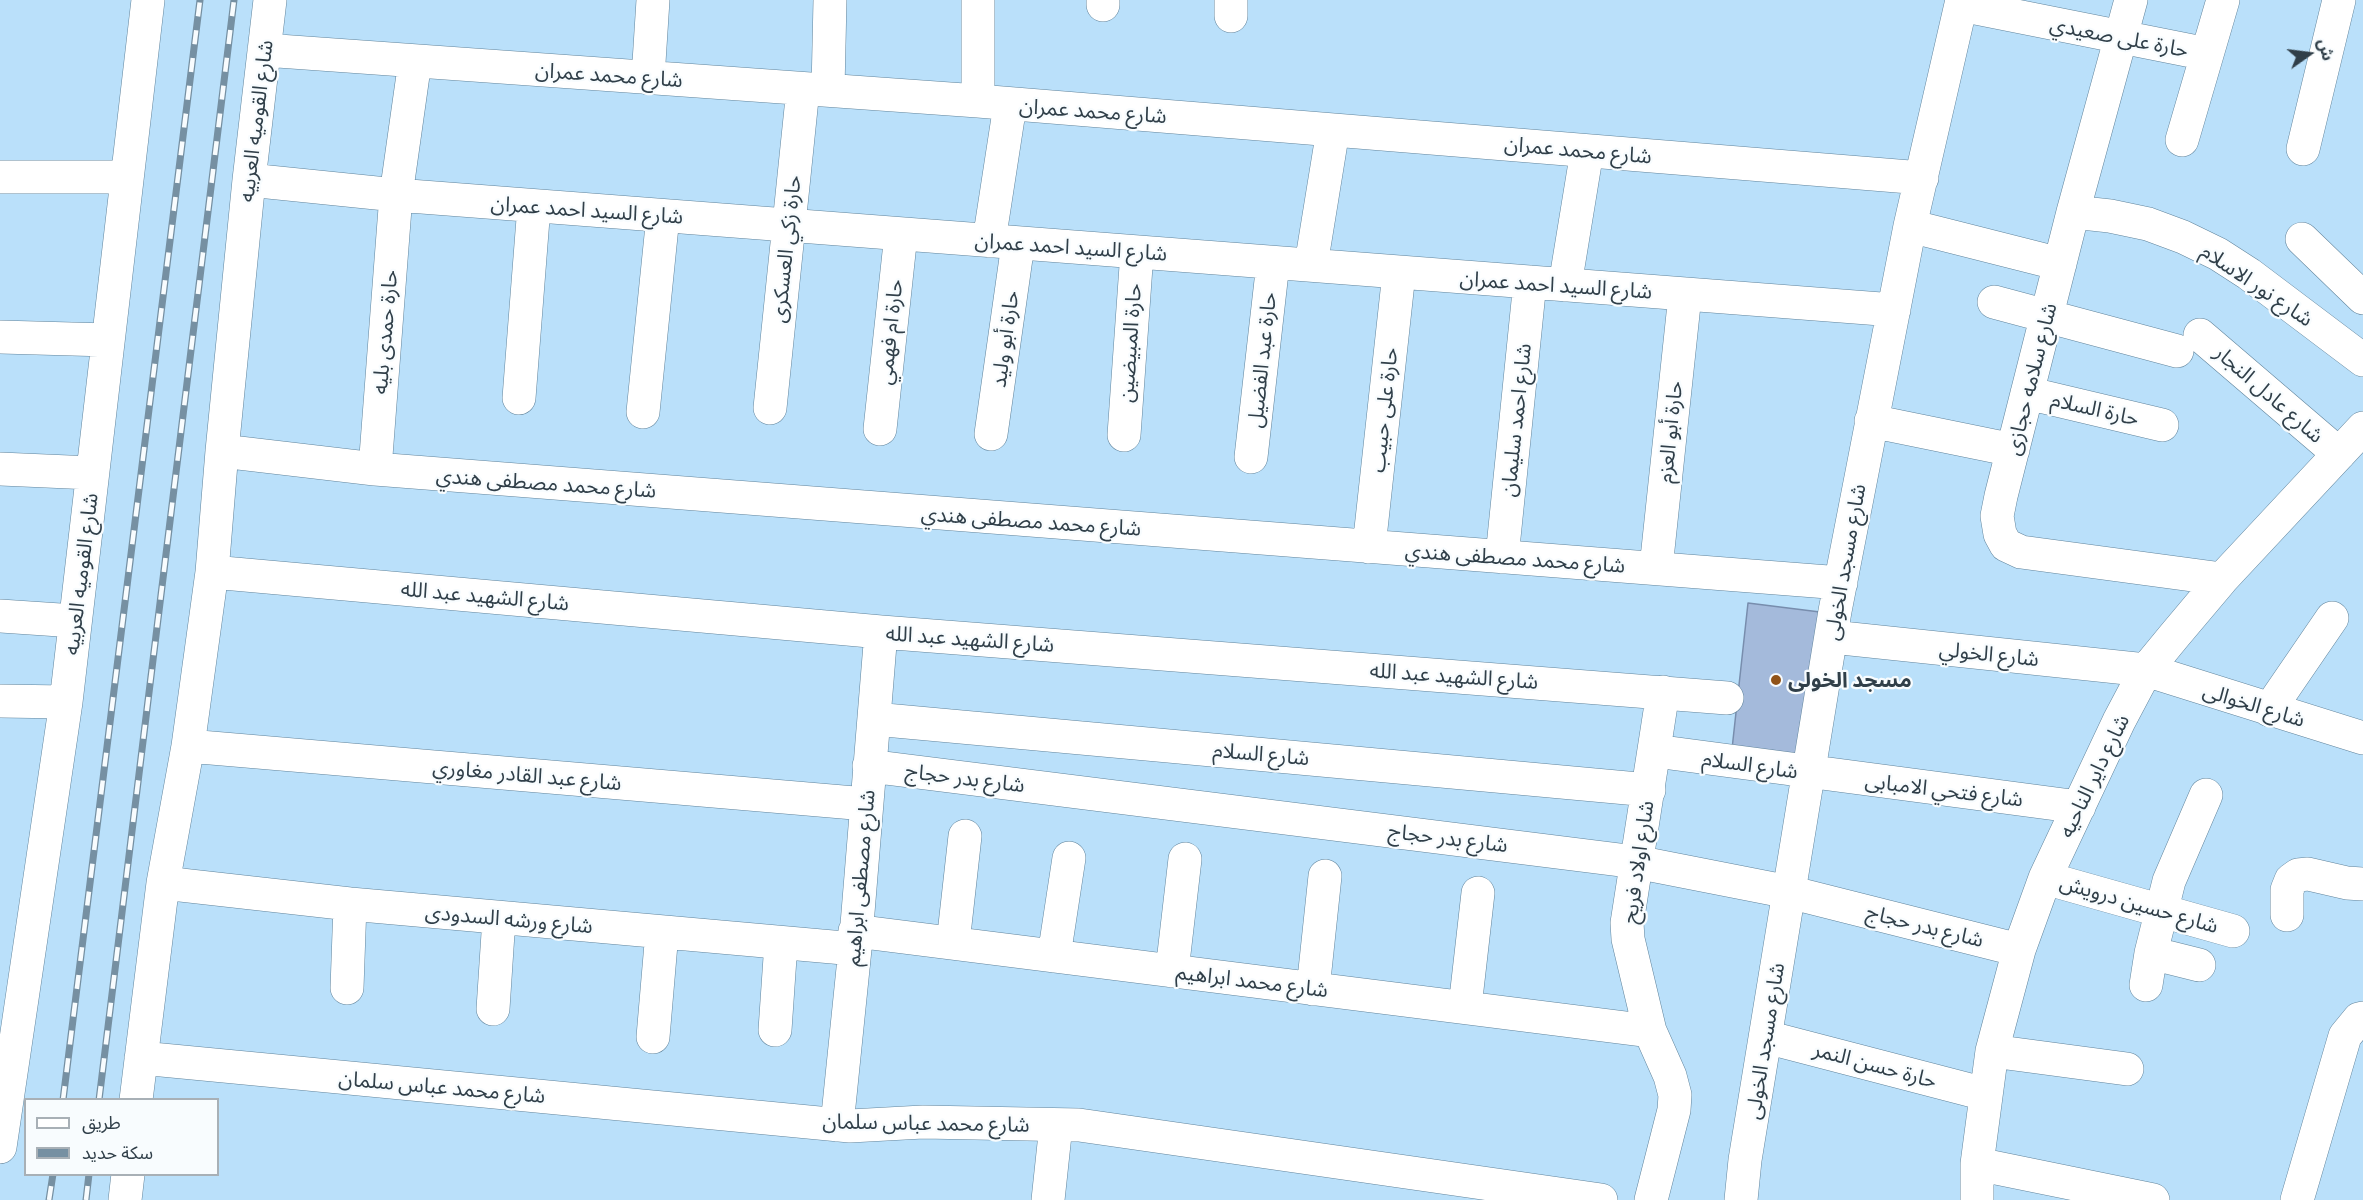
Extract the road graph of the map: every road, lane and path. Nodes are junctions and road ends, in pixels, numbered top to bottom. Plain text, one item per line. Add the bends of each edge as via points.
1 (147, 0) edge
2 (270, 0) edge
3 (653, 0) edge
4 (830, 0) edge
5 (978, 0) edge
6 (2131, 0) edge
7 (2223, 0) edge
8 (2339, 0) edge
9 (1961, 2) edge
10 (2121, 37) junction
11 (264, 50) junction
12 (2207, 54) junction
13 (415, 61) junction
14 (648, 78) junction
15 (815, 90) junction
16 (978, 101) junction
17 (1010, 105) junction
18 (1333, 130) junction
19 (2182, 140) dead end
20 (2303, 149) dead end
21 (1587, 151) junction
22 (0, 177) edge
23 (127, 177) junction
24 (1922, 178) junction
25 (249, 180) junction
26 (396, 195) junction
27 (534, 206) junction
28 (2073, 212) junction
29 (663, 216) junction
30 (789, 225) junction
31 (1910, 226) junction
32 (901, 234) junction
33 (2302, 239) dead end
34 (1004, 242) junction
35 (1137, 252) junction
36 (1273, 263) junction
37 (2060, 264) junction
38 (1311, 266) junction
39 (1399, 273) junction
40 (1530, 282) junction
41 (1564, 285) junction
42 (1685, 295) junction
43 (2363, 298) edge
44 (1994, 302) dead end
45 (1894, 310) junction
46 (2047, 316) junction
47 (0, 337) edge
48 (108, 340) junction
49 (2363, 360) edge
50 (2027, 393) junction
51 (519, 398) dead end
52 (770, 408) dead end
53 (643, 412) dead end
54 (1871, 421) junction
55 (2162, 425) dead end
56 (2363, 428) edge
57 (880, 429) dead end
58 (991, 434) dead end
59 (1124, 435) dead end
60 (2013, 450) junction
61 (222, 451) junction
62 (2339, 454) junction
63 (1251, 457) dead end
64 (0, 469) edge
65 (375, 469) junction
66 (92, 473) junction
67 (1370, 547) junction
68 (1502, 557) junction
69 (1656, 568) junction
70 (213, 572) junction
71 (2222, 579) junction
72 (1841, 584) junction
73 (0, 616) edge
74 (2332, 618) dead end
75 (75, 621) junction
76 (881, 632) junction
77 (1832, 637) junction
78 (2146, 670) junction
79 (1664, 692) junction
80 (1727, 698) dead end
81 (0, 700) edge
82 (66, 702) junction
83 (2269, 710) junction
84 (874, 719) junction
85 (2363, 738) edge
86 (188, 746) junction
87 (1655, 752) junction
88 (869, 766) junction
89 (1809, 773) junction
90 (1648, 790) junction
91 (2206, 795) dead end
92 (866, 804) junction
93 (2079, 807) junction
94 (965, 836) dead end
95 (1069, 858) dead end
96 (1185, 859) dead end
97 (1636, 862) junction
98 (1325, 876) dead end
99 (2045, 878) junction
100 (163, 883) junction
101 (2363, 884) edge
102 (1790, 892) junction
103 (1478, 893) dead end
104 (350, 904) junction
105 (2160, 911) junction
106 (2287, 915) dead end
107 (499, 918) junction
108 (2233, 931) dead end
109 (662, 932) junction
110 (855, 940) junction
111 (781, 942) junction
112 (953, 943) junction
113 (2019, 950) junction
114 (2151, 953) junction
115 (1054, 956) junction
116 (2199, 965) dead end
117 (1172, 970) junction
118 (2146, 985) dead end
119 (347, 988) dead end
120 (1313, 989) junction
121 (1465, 1007) junction
122 (493, 1009) dead end
123 (2363, 1018) edge
124 (775, 1030) dead end
125 (1650, 1031) junction
126 (653, 1036) dead end
127 (1766, 1037) junction
128 (1992, 1051) junction
129 (141, 1058) junction
130 (2127, 1069) dead end
131 (1985, 1094) junction
132 (136, 1098) edge
133 (837, 1125) junction
134 (1056, 1125) junction
135 (0, 1144) edge
136 (1977, 1164) junction
137 (128, 1176) edge
138 (2298, 1195) edge
139 (125, 1200) edge
140 (1048, 1200) edge
141 (1600, 1200) edge
142 (1651, 1200) edge
143 (1741, 1200) edge
144 (1977, 1200) edge
145 (2153, 1200) edge

1 - 23 street, شارع القوميه العربيه
2 - 11 street, شارع القوميه العربيه
3 - 14 street
4 - 15 street, حارة زكي العسكرى
5 - 16 street
6 - 10 street, شارع سلامه حجازى
7 - 12 street
8 - 20 street
9 - 10 street, حارة على صعيدي
9 - 24 street, شارع مسجد الخولى
10 - 12 street, حارة على صعيدي
10 - 28 street, شارع سلامه حجازى
11 - 13 street, شارع محمد عمران
11 - 25 street, شارع القوميه العربيه
12 - 19 street
13 - 14 street, شارع محمد عمران
13 - 26 street, حارة حمدى بليه
14 - 15 street, شارع محمد عمران
15 - 16 street, شارع محمد عمران
15 - 30 street, حارة زكي العسكرى
16 - 17 street, شارع محمد عمران
17 - 18 street, شارع محمد عمران
17 - 34 street, حارة أبو وليد
18 - 21 street, شارع محمد عمران
18 - 38 street
21 - 24 street, شارع محمد عمران
21 - 41 street
22 - 23 street
23 - 48 street, شارع القوميه العربيه
24 - 31 street, شارع مسجد الخولى
25 - 26 street, شارع السيد احمد عمران
25 - 61 street, شارع القوميه العربيه
26 - 27 street, شارع السيد احمد عمران
26 - 65 street, حارة حمدى بليه
27 - 29 street, شارع السيد احمد عمران
27 - 51 street
28 - 37 street, شارع سلامه حجازى
28 - 49 street, شارع نور الاسلام via 2148,224 2218,254
29 - 30 street, شارع السيد احمد عمران
29 - 53 street
30 - 32 street, شارع السيد احمد عمران
30 - 52 street, حارة زكي العسكرى
31 - 37 street
31 - 45 street, شارع مسجد الخولى
32 - 34 street, شارع السيد احمد عمران
32 - 57 street, حارة ام فهمي
33 - 43 street
34 - 35 street, شارع السيد احمد عمران
34 - 58 street, حارة أبو وليد
35 - 36 street, شارع السيد احمد عمران
35 - 59 street, حارة المبيضين
36 - 38 street, شارع السيد احمد عمران
36 - 63 street, حارة عبد الفضيل
37 - 46 street, شارع سلامه حجازى
38 - 39 street, شارع السيد احمد عمران
39 - 40 street, شارع السيد احمد عمران
39 - 67 street, حارة على حبيب
40 - 41 street, شارع السيد احمد عمران
40 - 68 street, شارع احمد سليمان
41 - 42 street, شارع السيد احمد عمران
42 - 45 street, شارع السيد احمد عمران
42 - 69 street, حارة أبو العزم
44 - 46 street
45 - 54 street, شارع مسجد الخولى
46 - 50 street, شارع سلامه حجازى
46 - 62 street, شارع عادل النجار via 2189,343
47 - 48 street
48 - 66 street, شارع القوميه العربيه
50 - 55 street, حارة السلام
50 - 60 street, شارع سلامه حجازى
54 - 60 street
54 - 72 street, شارع مسجد الخولى
56 - 62 street, شارع داير الناحيه
60 - 71 street, شارع سلامه حجازى via 1997,516 2006,545 2021,552
61 - 65 street, شارع محمد مصطفى هندي
61 - 70 street, شارع القوميه العربيه
62 - 71 street, شارع داير الناحيه
64 - 66 street
65 - 67 street, شارع محمد مصطفى هندي
66 - 75 street, شارع القوميه العربيه
67 - 68 street, شارع محمد مصطفى هندي
68 - 69 street, شارع محمد مصطفى هندي
69 - 72 street, شارع محمد مصطفى هندي
70 - 76 street, شارع الشهيد عبد الله
70 - 86 street, شارع القوميه العربيه
71 - 78 street, شارع داير الناحيه
72 - 77 street, شارع مسجد الخولى
73 - 75 street
74 - 83 street
75 - 82 street, شارع القوميه العربيه
76 - 79 street, شارع الشهيد عبد الله
76 - 84 street, شارع مصطفى ابراهيم
77 - 78 street, شارع الخولي
77 - 89 street, شارع مسجد الخولى
78 - 83 street, شارع الخوالى
78 - 93 street, شارع داير الناحيه
79 - 80 street, شارع الشهيد عبد الله
79 - 87 street, شارع اولاد فريح
81 - 82 street
82 - 135 street, شارع القوميه العربيه
83 - 85 street, شارع الخوالى
84 - 88 street, شارع مصطفى ابراهيم
84 - 90 street, شارع السلام
86 - 92 street, شارع عبد القادر مغاوري
86 - 100 street, شارع القوميه العربيه
87 - 89 street, شارع السلام
87 - 90 street, شارع اولاد فريح
88 - 92 street, شارع مصطفى ابراهيم
88 - 97 street, شارع بدر حجاج
89 - 93 street, شارع فتحي الامبابى
89 - 102 street, شارع مسجد الخولى
90 - 97 street, شارع اولاد فريح
91 - 105 street via 2180,852
92 - 110 street, شارع مصطفى ابراهيم
93 - 99 street, شارع داير الناحيه
94 - 112 street
95 - 115 street
96 - 117 street
97 - 102 street, شارع بدر حجاج
97 - 125 street, شارع اولاد فريح via 1628,931
98 - 120 street
99 - 105 street, شارع حسين درويش
99 - 113 street, شارع داير الناحيه
100 - 104 street, شارع ورشه السدودى
100 - 129 street, شارع القوميه العربيه
101 - 106 street via 2298,875 2287,890
102 - 113 street, شارع بدر حجاج
102 - 127 street, شارع مسجد الخولى
103 - 121 street
104 - 107 street, شارع ورشه السدودى
104 - 119 street
105 - 108 street, شارع حسين درويش
105 - 114 street
107 - 109 street, شارع ورشه السدودى
107 - 122 street
109 - 111 street, شارع ورشه السدودى
109 - 126 street
110 - 111 street, شارع ورشه السدودى
110 - 112 street, شارع محمد ابراهيم
110 - 133 street, شارع مصطفى ابراهيم
111 - 124 street
112 - 115 street, شارع محمد ابراهيم
113 - 128 street, شارع داير الناحيه
114 - 116 street
114 - 118 street
115 - 117 street, شارع محمد ابراهيم
117 - 120 street, شارع محمد ابراهيم
120 - 121 street, شارع محمد ابراهيم
121 - 125 street, شارع محمد ابراهيم
123 - 138 street via 2345,1036
125 - 142 street, شارع اولاد فريح via 1675,1095
127 - 131 street, حارة حسن النمر
127 - 143 street, شارع مسجد الخولى
128 - 130 street
128 - 131 street, شارع داير الناحيه
129 - 132 street, شارع القوميه العربيه
129 - 133 street, شارع محمد عباس سلمان
131 - 136 street, شارع داير الناحيه
133 - 134 street, شارع محمد عباس سلمان
134 - 140 street
134 - 141 street, شارع محمد عباس سلمان via 1079,1125
136 - 144 street, شارع داير الناحيه
136 - 145 street
137 - 139 street

